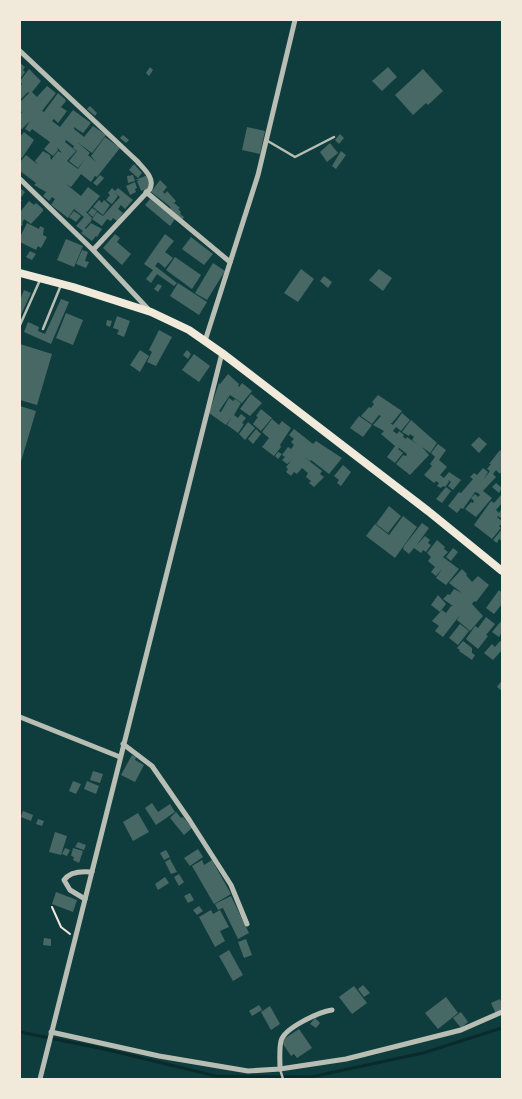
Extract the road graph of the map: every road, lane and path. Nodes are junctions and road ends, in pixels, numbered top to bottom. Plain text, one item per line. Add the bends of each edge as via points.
1 (294, 20) edge
2 (20, 52) edge
3 (334, 137) dead end
4 (266, 140) junction
5 (20, 179) edge
6 (146, 192) junction
7 (93, 250) junction
8 (230, 262) junction
9 (20, 273) edge
10 (41, 279) junction
11 (61, 284) junction
12 (151, 312) junction
13 (20, 325) edge
14 (43, 329) dead end
15 (205, 341) junction
16 (222, 353) junction
17 (502, 571) edge
18 (20, 717) edge
19 (123, 744) junction
20 (120, 757) junction
21 (92, 872) junction
22 (85, 899) junction
23 (52, 907) dead end
24 (247, 924) dead end
25 (74, 936) junction
26 (332, 1010) dead end
27 (502, 1012) edge
28 (50, 1034) junction
29 (281, 1072) junction
30 (40, 1079) edge
31 (283, 1079) edge

1 - 4 street
2 - 6 street via 138,161 152,182
3 - 4 lane via 295,157
4 - 8 street
5 - 7 street
6 - 7 street
6 - 8 street
7 - 12 street
8 - 15 street
9 - 10 highway
10 - 11 highway
10 - 13 lane
11 - 12 highway
11 - 14 lane
12 - 15 highway
15 - 16 highway
16 - 17 highway
16 - 19 street
18 - 20 street
19 - 20 street
19 - 24 street via 152,766 231,886
20 - 21 street
21 - 22 street
21 - 22 street via 75,872 64,880 70,890
22 - 25 street
23 - 25 path via 61,927
25 - 28 street
26 - 29 street via 305,1020 284,1035 280,1044
27 - 29 street via 461,1030
28 - 29 street via 237,1070
28 - 30 street
29 - 31 lane

